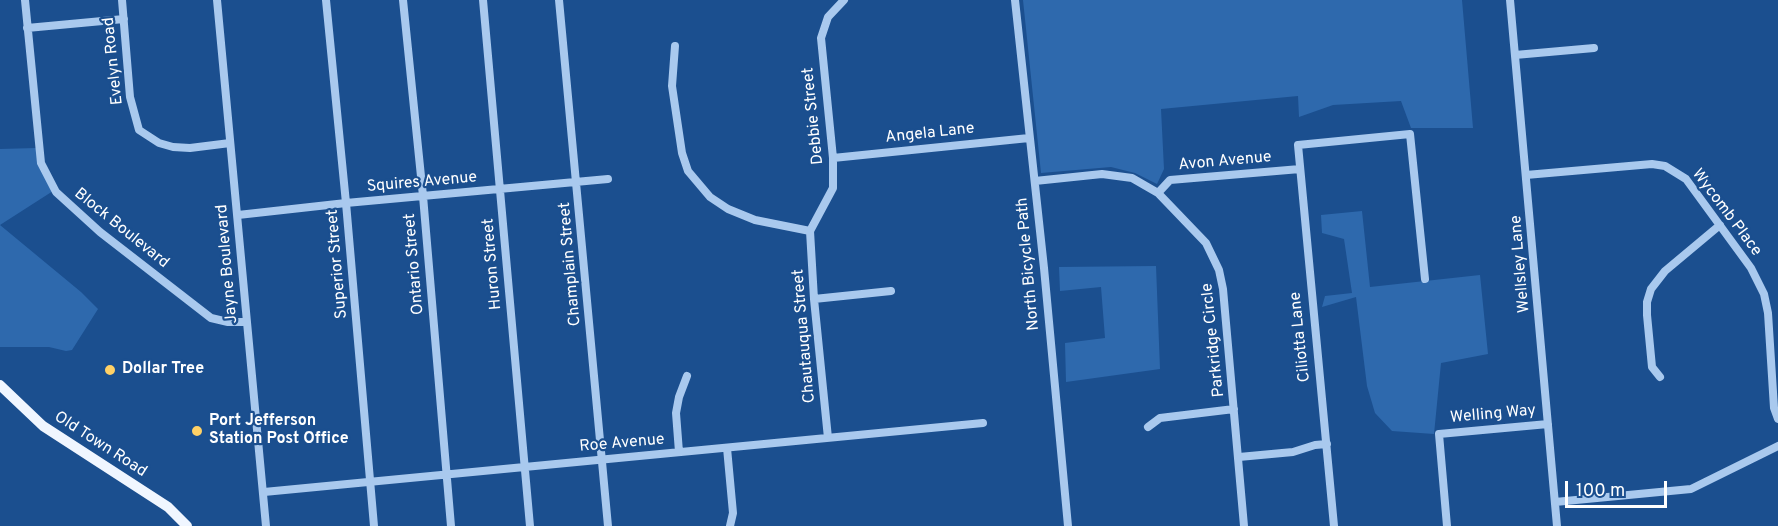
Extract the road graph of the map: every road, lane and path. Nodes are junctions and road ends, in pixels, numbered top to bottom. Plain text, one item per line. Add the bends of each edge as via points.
1 (25, 0) edge
2 (122, 0) edge
3 (217, 0) edge
4 (326, 0) edge
5 (403, 0) edge
6 (483, 0) edge
7 (560, 0) edge
8 (844, 0) edge
9 (1015, 0) edge
10 (1510, 0) edge
11 (124, 20) junction
12 (27, 28) junction
13 (675, 46) dead end
14 (1594, 48) dead end
15 (1515, 55) junction
16 (1029, 138) junction
17 (230, 142) junction
18 (833, 159) junction
19 (1300, 169) junction
20 (1526, 175) junction
21 (608, 179) dead end
22 (1035, 180) junction
23 (578, 182) junction
24 (500, 190) junction
25 (1158, 193) junction
26 (423, 196) junction
27 (346, 203) junction
28 (238, 215) junction
29 (1719, 225) junction
30 (810, 231) junction
31 (1425, 279) dead end
32 (891, 291) dead end
33 (814, 299) junction
34 (246, 322) junction
35 (687, 376) dead end
36 (1660, 377) dead end
37 (0, 385) edge
38 (1234, 409) junction
39 (1778, 419) edge
40 (983, 423) dead end
41 (1548, 423) junction
42 (1148, 428) dead end
43 (828, 438) junction
44 (1327, 444) junction
45 (1778, 446) edge
46 (727, 448) junction
47 (680, 452) junction
48 (1239, 457) junction
49 (601, 460) junction
50 (525, 466) junction
51 (447, 474) junction
52 (370, 481) junction
53 (264, 492) junction
54 (1555, 502) junction
55 (187, 526) edge
56 (266, 526) edge
57 (374, 526) edge
58 (451, 526) edge
59 (530, 526) edge
60 (608, 526) edge
61 (730, 526) edge
62 (1068, 526) edge
63 (1244, 526) edge
64 (1334, 526) edge
65 (1447, 526) edge
66 (1557, 526) edge

1 - 12 street, Block Boulevard
2 - 11 street, Evelyn Road
3 - 17 street, Jayne Boulevard
4 - 27 street, Superior Street
5 - 26 street, Ontario Street
6 - 24 street, Huron Street
7 - 23 street, Champlain Street
8 - 18 street, Debbie Street via 828,17 821,38
9 - 16 street, North Bicycle Path
10 - 15 street, Wellsley Lane
11 - 12 street
11 - 17 street, Evelyn Road via 130,97 140,130 173,147
12 - 34 street, Block Boulevard via 41,163 56,192 100,232 211,318
13 - 30 street via 672,86 688,171 710,197 728,209 755,220
14 - 15 street
15 - 20 street, Wellsley Lane
16 - 18 street, Angela Lane
16 - 22 street, North Bicycle Path
17 - 28 street, Jayne Boulevard
18 - 30 street, Debbie Street via 833,188
19 - 25 street, Avon Avenue via 1170,180
19 - 31 street, Ciliotta Lane via 1298,145 1410,134
19 - 44 street, Ciliotta Lane
20 - 29 street, Wycomb Place via 1645,164 1665,166 1686,179
20 - 41 street, Wellsley Lane
21 - 23 street, Squires Avenue
22 - 25 street, Parkridge Circle via 1117,175 1132,178
22 - 62 street, North Bicycle Path
23 - 24 street, Squires Avenue
23 - 49 street, Champlain Street
24 - 26 street, Squires Avenue
24 - 50 street, Huron Street
25 - 38 street, Parkridge Circle via 1206,243 1220,270
26 - 27 street, Squires Avenue
26 - 51 street, Ontario Street
27 - 28 street, Squires Avenue
27 - 52 street, Superior Street
28 - 34 street, Jayne Boulevard
29 - 36 street via 1665,270 1651,289 1647,315 1652,367
29 - 39 street, Wycomb Place via 1751,268 1764,294
30 - 33 street, Chautauqua Street
32 - 33 street
33 - 43 street, Chautauqua Street
34 - 53 street, Jayne Boulevard
35 - 47 street via 676,413
37 - 55 main road, Old Town Road via 43,426 168,507
38 - 42 street via 1160,418
38 - 48 street, Parkridge Circle
40 - 43 street, Roe Avenue
41 - 54 street, Wellsley Lane
41 - 65 street, Welling Way via 1439,434
43 - 46 street, Roe Avenue
44 - 48 street
44 - 64 street, Ciliotta Lane
45 - 54 street via 1691,489
46 - 47 street, Roe Avenue
46 - 61 street via 733,513
47 - 49 street, Roe Avenue
48 - 63 street, Parkridge Circle
49 - 50 street, Roe Avenue
49 - 60 street, Champlain Street
50 - 51 street, Roe Avenue
50 - 59 street, Huron Street
51 - 52 street, Roe Avenue
51 - 58 street, Ontario Street
52 - 53 street, Roe Avenue
52 - 57 street, Superior Street
53 - 56 street, Jayne Boulevard
54 - 66 street, Wellsley Lane

